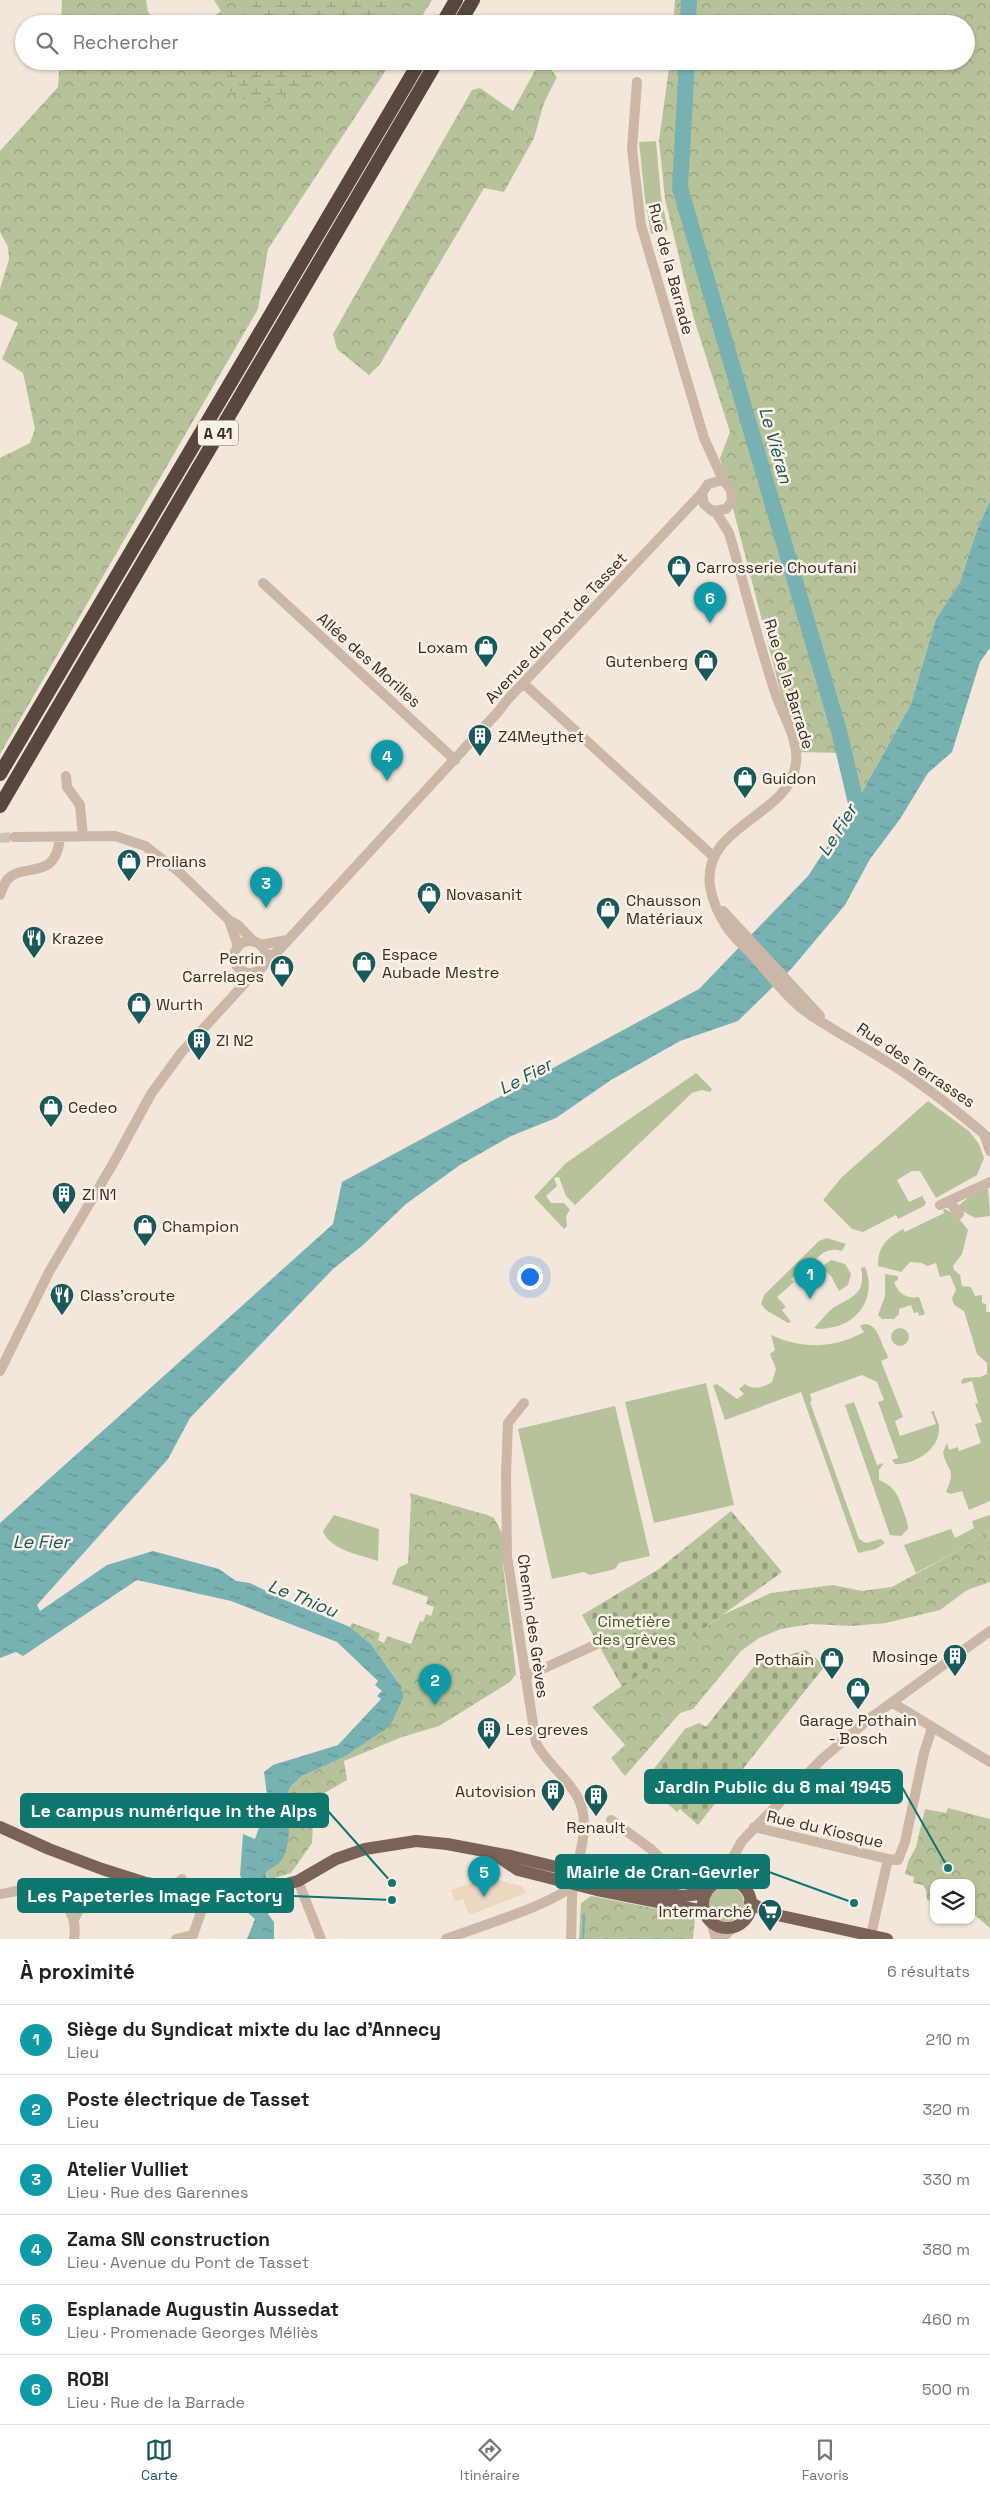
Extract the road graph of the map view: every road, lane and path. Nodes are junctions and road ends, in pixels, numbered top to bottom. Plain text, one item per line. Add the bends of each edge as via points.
1 (456, 0) edge
2 (473, 0) edge
3 (447, 15) edge
4 (464, 15) edge
5 (415, 70) edge
6 (432, 70) edge
7 (638, 82) dead end
8 (711, 459) junction
9 (723, 480) junction
10 (705, 489) junction
11 (730, 506) junction
12 (712, 510) junction
13 (684, 513) junction
14 (729, 533) junction
15 (263, 583) dead end
16 (523, 683) junction
17 (455, 760) junction
18 (0, 774) edge
19 (66, 776) dead end
20 (0, 806) edge
21 (60, 836) junction
22 (83, 836) junction
23 (14, 837) tunnel mouth
24 (714, 857) junction
25 (0, 895) edge
26 (229, 920) junction
27 (287, 940) junction
28 (257, 943) junction
29 (238, 946) junction
30 (265, 960) junction
31 (238, 968) junction
32 (251, 973) junction
33 (235, 994) junction
34 (799, 1000) joint
35 (987, 1136) edge
36 (990, 1151) edge
37 (990, 1182) edge
38 (959, 1214) dead end
39 (0, 1371) edge
40 (524, 1403) dead end
41 (990, 1631) edge
42 (597, 1644) dead end
43 (525, 1677) junction
44 (893, 1703) junction
45 (932, 1728) junction
46 (990, 1762) edge
47 (611, 1820) dead end
48 (0, 1827) edge
49 (754, 1828) junction
50 (495, 1854) junction
51 (733, 1858) junction
52 (888, 1859) junction
53 (577, 1872) junction
54 (298, 1881) junction
55 (719, 1882) junction
56 (178, 1883) junction
57 (573, 1885) junction
58 (741, 1885) junction
59 (225, 1888) junction
60 (118, 1889) junction
61 (209, 1889) junction
62 (0, 1894) edge
63 (702, 1894) junction
64 (750, 1902) junction
65 (68, 1906) junction
66 (707, 1917) junction
67 (74, 1919) junction
68 (739, 1924) junction
69 (871, 1935) junction
70 (193, 1937) edge
71 (458, 1937) edge
72 (74, 1939) edge
73 (176, 1939) edge
74 (321, 1939) edge
75 (446, 1939) edge
76 (571, 1939) edge
77 (716, 1939) edge
78 (722, 1939) edge
79 (854, 1939) edge
80 (886, 1939) edge

1 - 3 highway
2 - 4 highway
5 - 18 highway, A 41
6 - 20 highway, A 41
7 - 8 street, Rue de la Barrade via 632,149 641,225
8 - 9 street, Rue de la Barrade
8 - 10 street, Rue de la Barrade
9 - 10 street
9 - 11 street via 732,495
10 - 12 street via 702,499
10 - 13 street, Avenue du Pont de Tasset
11 - 12 street
11 - 14 street, Rue de la Barrade
12 - 13 street
12 - 14 street, Rue de la Barrade
13 - 16 street, Avenue du Pont de Tasset
14 - 24 street, Rue de la Barrade via 796,752 796,763 780,795 733,832
15 - 17 street, Allée des Morilles
16 - 17 street, Avenue du Pont de Tasset
16 - 24 street
17 - 27 street, Avenue du Pont de Tasset
19 - 22 street via 66,787 80,805
21 - 22 street
21 - 23 street
21 - 25 street via 58,849 48,864 15,875 8,880
22 - 26 street via 115,836 145,846 178,871
24 - 34 street, Rue de la Barrade via 710,885 715,902 741,937
26 - 28 street
26 - 29 street
27 - 28 street
27 - 30 street, Avenue du Pont de Tasset
28 - 29 street via 245,942
28 - 30 street via 265,952
29 - 31 street via 234,958
30 - 32 street via 262,968
31 - 32 street
31 - 33 street
32 - 33 street
33 - 39 street via 181,1052 151,1094 49,1272
34 - 35 street, Rue des Terrasses via 828,1024 965,1116
35 - 36 street, Rue des Terrasses
37 - 38 street via 944,1203
40 - 43 street, Chemin des Grèves via 508,1423 506,1473 507,1562
41 - 44 street
42 - 43 street
43 - 53 street, Chemin des Grèves via 536,1742 548,1762 572,1789 580,1805 583,1828
44 - 45 street
44 - 49 street via 837,1746
45 - 46 street
45 - 52 street via 905,1842 898,1860
47 - 63 street via 651,1849
48 - 56 main road via 57,1852 146,1883
49 - 51 street
49 - 52 street, Rue du Kiosque
50 - 53 main road
50 - 54 main road via 433,1842 386,1844 342,1857
50 - 57 main road via 518,1870
51 - 55 street
51 - 58 street
52 - 69 street
53 - 57 street, Chemin des Grèves
53 - 63 main road via 594,1882 616,1886 683,1896
54 - 59 main road via 268,1889
54 - 74 street
55 - 58 main road
55 - 63 main road
56 - 59 main road via 211,1883
56 - 60 street via 164,1893 152,1895
56 - 61 main road
57 - 66 main road
57 - 71 street via 544,1902
57 - 76 street, Chemin des Grèves
58 - 64 main road via 749,1894
59 - 61 main road
60 - 65 street via 104,1885 89,1886
60 - 67 street via 91,1896
61 - 70 street
62 - 65 street via 39,1890
63 - 66 main road
64 - 68 main road via 750,1912
64 - 69 main road via 768,1913
65 - 67 street
66 - 68 main road via 719,1927
66 - 77 street
67 - 72 street
68 - 78 street
68 - 79 main road via 768,1918
69 - 80 main road
70 - 73 street
71 - 75 street

